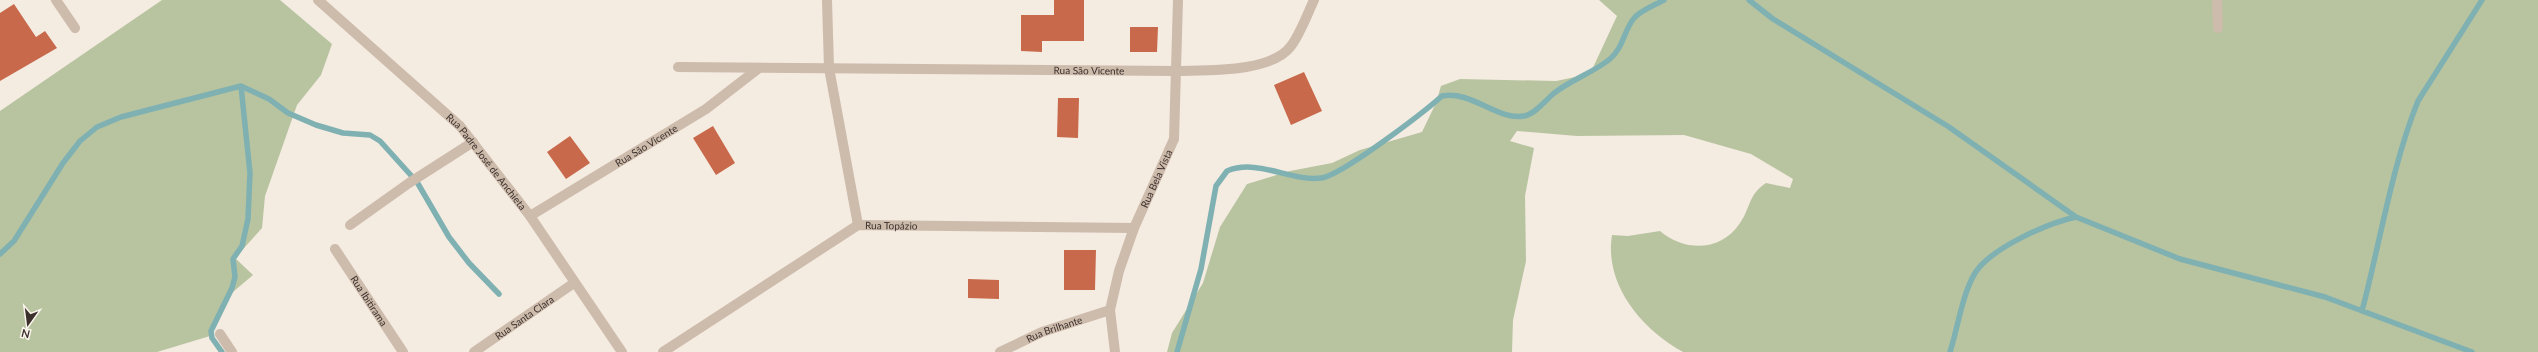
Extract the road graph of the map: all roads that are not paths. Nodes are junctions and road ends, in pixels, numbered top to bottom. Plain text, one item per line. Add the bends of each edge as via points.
1 (56, 0) edge
2 (318, 0) edge
3 (827, 0) edge
4 (1178, 0) edge
5 (1314, 0) edge
6 (2217, 0) edge
7 (75, 28) dead end
8 (2218, 28) dead end
9 (678, 67) dead end
10 (759, 68) junction
11 (829, 68) junction
12 (1177, 71) junction
13 (472, 142) junction
14 (530, 216) junction
15 (858, 224) junction
16 (350, 225) dead end
17 (1134, 228) junction
18 (335, 248) dead end
19 (574, 282) junction
20 (1110, 310) junction
21 (220, 334) dead end
22 (232, 352) edge
23 (403, 352) edge
24 (474, 352) edge
25 (622, 352) edge
26 (663, 352) edge
27 (1000, 352) edge
28 (1115, 352) edge

1 - 7 street
2 - 13 street, Rua Padre José de Anchieta via 460,126
3 - 11 street
4 - 12 street, Rua Bela Vista
5 - 12 street, Rua São Vicente via 1290,47 1274,59 1232,69
6 - 8 street
9 - 10 street, Rua São Vicente
10 - 11 street, Rua São Vicente
10 - 14 street, Rua São Vicente via 706,109
11 - 12 street, Rua São Vicente
11 - 15 street
12 - 17 street, Rua Bela Vista via 1174,139
13 - 14 street, Rua Padre José de Anchieta
13 - 16 street
14 - 19 street, Rua Padre José de Anchieta
15 - 17 street, Rua Topázio
15 - 26 street, Rua Topázio
17 - 20 street, Rua Bela Vista via 1119,271
18 - 23 street, Rua Ibitirama
19 - 24 street, Rua Santa Clara
19 - 25 street, Rua Padre José de Anchieta
20 - 27 street, Rua Brilhante via 1042,332
20 - 28 street, Rua Bela Vista
21 - 22 street

